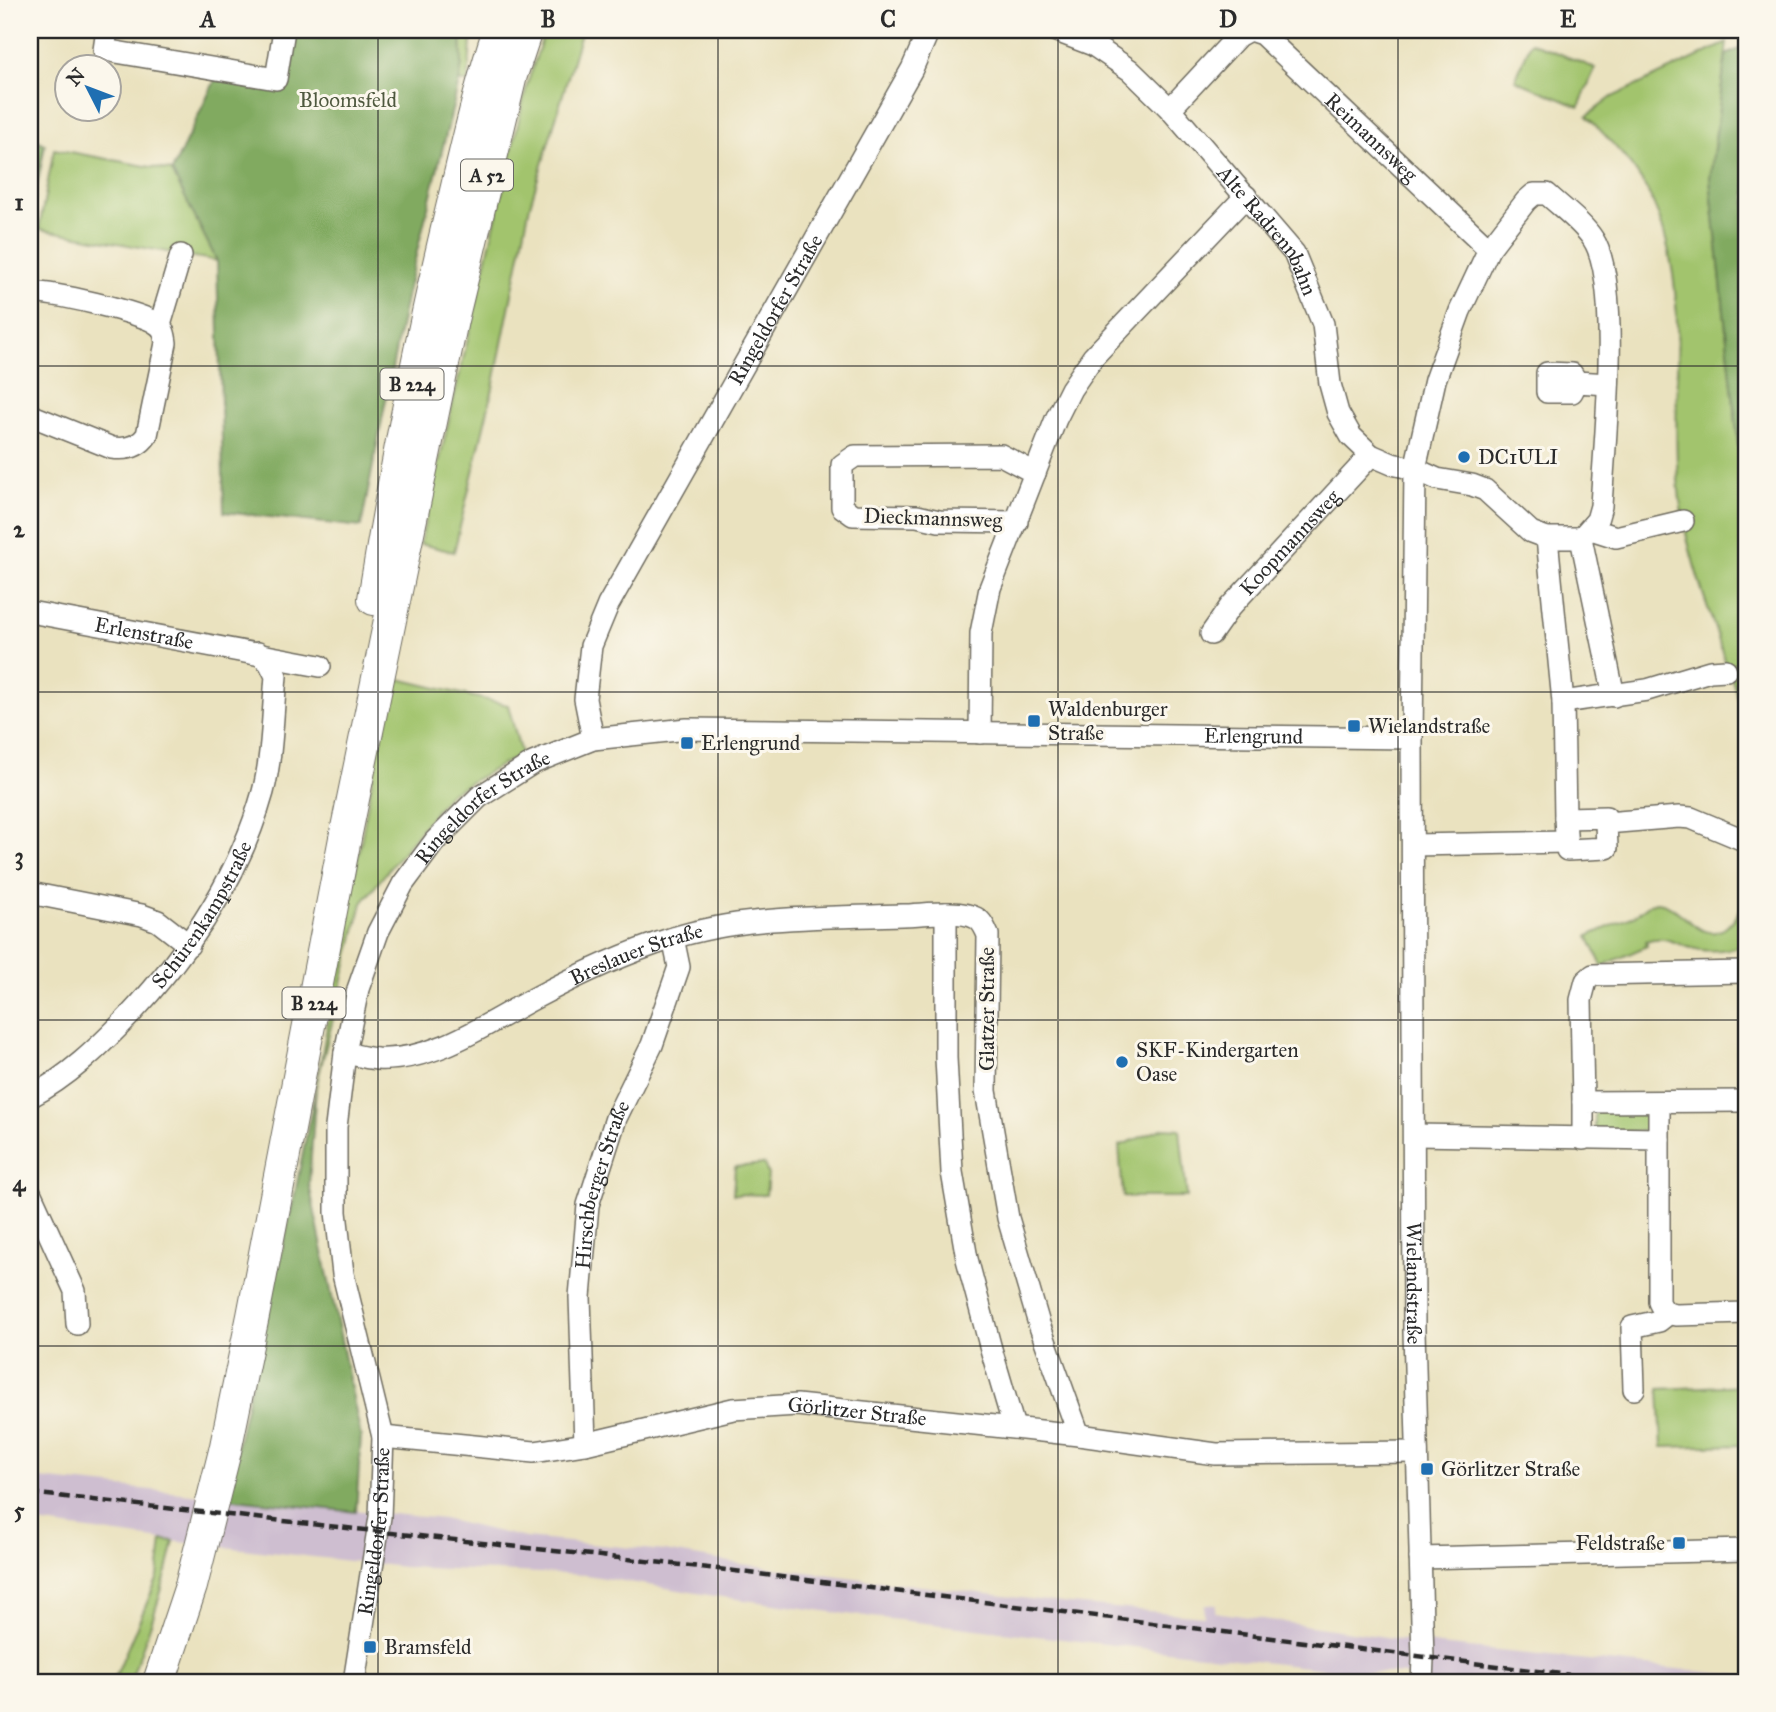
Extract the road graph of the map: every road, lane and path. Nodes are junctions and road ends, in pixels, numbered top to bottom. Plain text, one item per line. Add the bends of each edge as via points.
1 (107, 30) edge
2 (284, 30) edge
3 (477, 30) edge
4 (499, 30) edge
5 (526, 30) edge
6 (929, 30) edge
7 (1054, 30) edge
8 (1250, 30) edge
9 (1170, 108) junction
10 (475, 113) junction
11 (1246, 196) junction
12 (1489, 250) junction
13 (181, 255) dead end
14 (30, 293) edge
15 (439, 319) junction
16 (160, 325) junction
17 (1577, 382) dead end
18 (1608, 384) junction
19 (30, 415) edge
20 (1371, 455) junction
21 (1415, 469) junction
22 (1035, 472) junction
23 (1684, 521) dead end
24 (1017, 522) junction
25 (1586, 533) junction
26 (1547, 538) junction
27 (30, 612) edge
28 (1211, 634) dead end
29 (258, 653) junction
30 (320, 666) dead end
31 (1726, 670) dead end
32 (1614, 696) junction
33 (1563, 702) junction
34 (980, 733) junction
35 (1412, 738) junction
36 (593, 739) junction
37 (1565, 818) junction
38 (1606, 822) junction
39 (1566, 842) junction
40 (1746, 842) edge
41 (1413, 845) junction
42 (30, 893) edge
43 (946, 913) junction
44 (673, 938) junction
45 (189, 945) junction
46 (1746, 972) edge
47 (345, 1053) junction
48 (30, 1097) edge
49 (1746, 1101) edge
50 (1583, 1102) junction
51 (1659, 1102) junction
52 (1415, 1135) junction
53 (1583, 1139) junction
54 (1659, 1139) junction
55 (30, 1192) edge
56 (1746, 1313) edge
57 (1668, 1314) junction
58 (77, 1324) dead end
59 (1634, 1389) dead end
60 (1014, 1427) junction
61 (1079, 1435) junction
62 (383, 1437) junction
63 (586, 1444) junction
64 (1417, 1452) junction
65 (1746, 1549) edge
66 (1420, 1558) junction
67 (140, 1682) edge
68 (159, 1682) edge
69 (354, 1682) edge
70 (1422, 1682) edge

1 - 2 street via 104,50 276,79
3 - 10 highway
4 - 10 highway, A 52
5 - 15 highway, A 52
6 - 36 street, Ringeldorfer Straße via 912,69 608,605 591,646 585,699
7 - 9 street, Alte Radrennbahn via 1093,46 1130,70
8 - 9 street, Reimannsweg via 1238,36
8 - 12 street, Reimannsweg via 1262,34
9 - 11 street, Alte Radrennbahn
10 - 15 highway, A 52
11 - 20 street, Alte Radrennbahn via 1294,253 1323,324 1329,384 1338,413 1351,436
11 - 22 street via 1093,357 1071,389
12 - 18 street, Wielandstraße via 1534,194 1547,194 1594,240 1608,298
12 - 21 street, Wielandstraße via 1435,380
13 - 16 street
14 - 16 street via 83,301
15 - 67 highway, B 224 via 399,451 338,790 209,1448 175,1581
15 - 68 highway, B 224 via 349,820 228,1438 191,1586
16 - 19 street via 166,343 147,435 138,445 112,448
17 - 18 street
18 - 25 street, Wielandstraße via 1601,506
20 - 21 street, Alte Radrennbahn
20 - 28 street, Koopmannsweg via 1235,601
21 - 26 street, Alte Radrennbahn via 1485,490 1531,532
21 - 35 street, Wielandstraße
22 - 24 street
22 - 24 street, Dieckmannsweg via 1001,454 855,456 842,465 842,507 853,515
23 - 25 street via 1616,537
24 - 34 street via 990,589 981,633
25 - 26 street
25 - 32 street
26 - 33 street
27 - 29 street, Erlenstraße
29 - 30 street, Erlenstraße
29 - 45 street, Schürenkampstraße via 276,676 264,789 225,888
31 - 32 street
32 - 33 street
33 - 37 street
34 - 35 street, Erlengrund
34 - 36 street, Erlengrund via 687,729
35 - 41 street, Wielandstraße
36 - 47 street, Ringeldorfer Straße via 533,763 479,797 435,841 403,884 378,932 358,989
37 - 38 street via 1606,817
37 - 39 street
38 - 39 street via 1607,848 1567,849
38 - 40 street via 1691,818
39 - 41 street
41 - 52 street, Wielandstraße
42 - 45 street via 142,915 158,921
43 - 44 street, Breslauer Straße via 750,923
43 - 60 street, Glatzer Straße via 946,1058 953,1172 967,1259
43 - 61 street, Glatzer Straße via 974,917 988,935 986,1091 1008,1218
44 - 47 street, Breslauer Straße via 607,961 444,1046 378,1059
44 - 63 street, Hirschberger Straße via 678,967 652,1045 616,1118 589,1205 580,1297
45 - 48 street, Schürenkampstraße via 160,983 94,1052
46 - 50 street via 1593,975 1586,981 1581,1000
47 - 62 street, Ringeldorfer Straße via 336,1126 336,1212 343,1273
49 - 51 street
50 - 51 street
50 - 53 street
51 - 54 street
52 - 53 street
52 - 64 street, Wielandstraße
53 - 54 street
54 - 57 street via 1659,1302
55 - 58 street via 75,1290
56 - 57 street
57 - 59 street via 1659,1321 1632,1327
60 - 61 street, Görlitzer Straße
60 - 63 street, Görlitzer Straße via 797,1405 733,1409
61 - 64 street, Görlitzer Straße via 1216,1454
62 - 63 street, Görlitzer Straße via 534,1452
62 - 69 street, Ringeldorfer Straße via 380,1517
64 - 66 street, Wielandstraße
65 - 66 street
66 - 70 street, Wielandstraße

